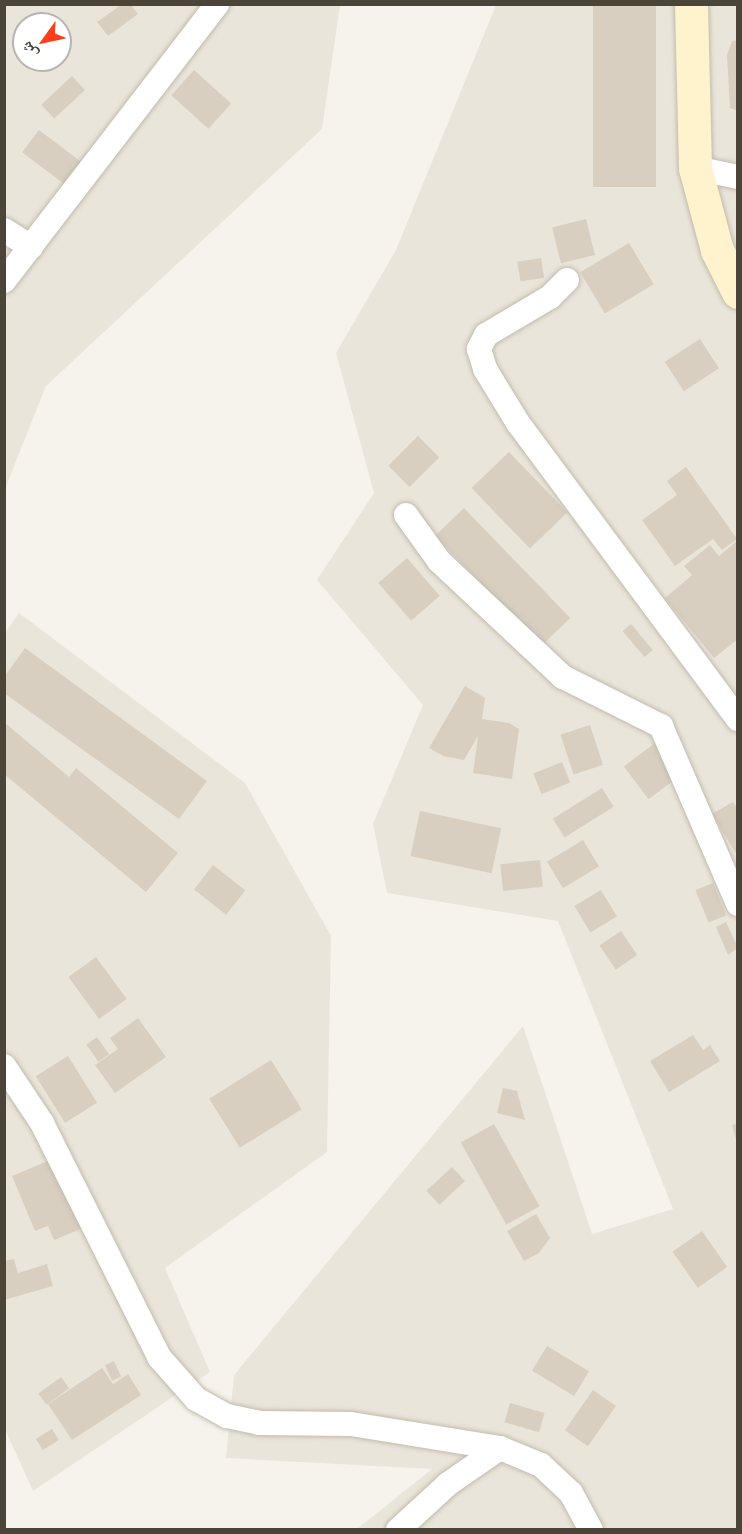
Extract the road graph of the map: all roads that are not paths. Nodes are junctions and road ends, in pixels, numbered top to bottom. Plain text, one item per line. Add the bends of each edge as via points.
1 (217, 4) edge
2 (691, 4) edge
3 (695, 168) junction
4 (738, 177) edge
5 (4, 230) edge
6 (31, 247) junction
7 (567, 280) dead end
8 (4, 281) edge
9 (738, 292) edge
10 (406, 515) dead end
11 (738, 719) edge
12 (738, 904) edge
13 (4, 1066) edge
14 (500, 1448) junction
15 (398, 1530) edge
16 (591, 1530) edge

1 - 6 street
2 - 3 main road
3 - 4 street
3 - 9 main road via 717,250
5 - 6 street
6 - 8 street
7 - 11 street via 550,297 486,335 479,349 485,369 518,423
10 - 12 street via 439,561 563,677 661,726
13 - 14 street via 42,1123 159,1357 196,1399 228,1416 259,1423 351,1424
14 - 15 street via 448,1484
14 - 16 street via 549,1472 571,1493

